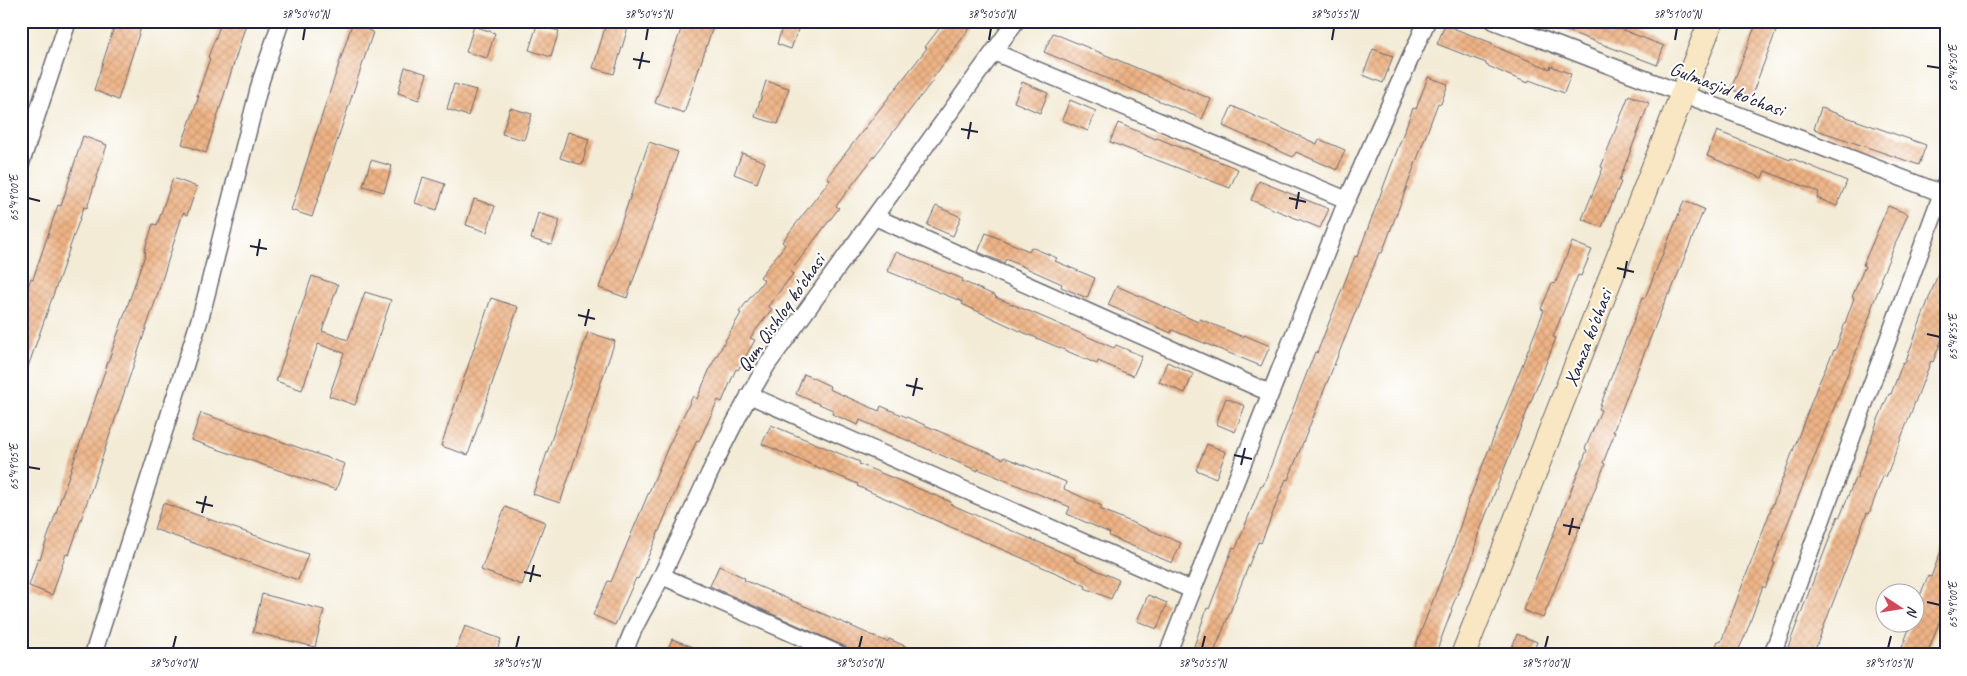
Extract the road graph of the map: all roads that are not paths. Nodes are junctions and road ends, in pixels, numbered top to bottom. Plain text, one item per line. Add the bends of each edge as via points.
1 (68, 21) edge
2 (281, 21) edge
3 (1016, 21) edge
4 (1427, 21) edge
5 (1494, 21) edge
6 (1711, 21) edge
7 (994, 52) junction
8 (1683, 95) junction
9 (21, 163) edge
10 (1944, 190) edge
11 (1347, 200) junction
12 (875, 217) junction
13 (1270, 393) junction
14 (749, 395) junction
15 (662, 576) junction
16 (1192, 590) junction
17 (93, 655) edge
18 (624, 655) edge
19 (840, 655) edge
20 (1167, 655) edge
21 (1463, 655) edge
22 (1772, 655) edge

1 - 9 street
2 - 17 street via 262,80 202,312
3 - 7 street, Qum Qishloq ko'chasi
4 - 11 street
5 - 8 street, Gulmasjid ko'chasi
6 - 8 street, Xamza ko'chasi
7 - 11 street
7 - 12 street, Qum Qishloq ko'chasi
8 - 10 street, Gulmasjid ko'chasi
8 - 21 street, Xamza ko'chasi
10 - 22 street
11 - 13 street
12 - 13 street
12 - 14 street, Qum Qishloq ko'chasi via 767,365
13 - 16 street
14 - 15 street, Qum Qishloq ko'chasi
14 - 16 street
15 - 18 street, Qum Qishloq ko'chasi
15 - 19 street
16 - 20 street

